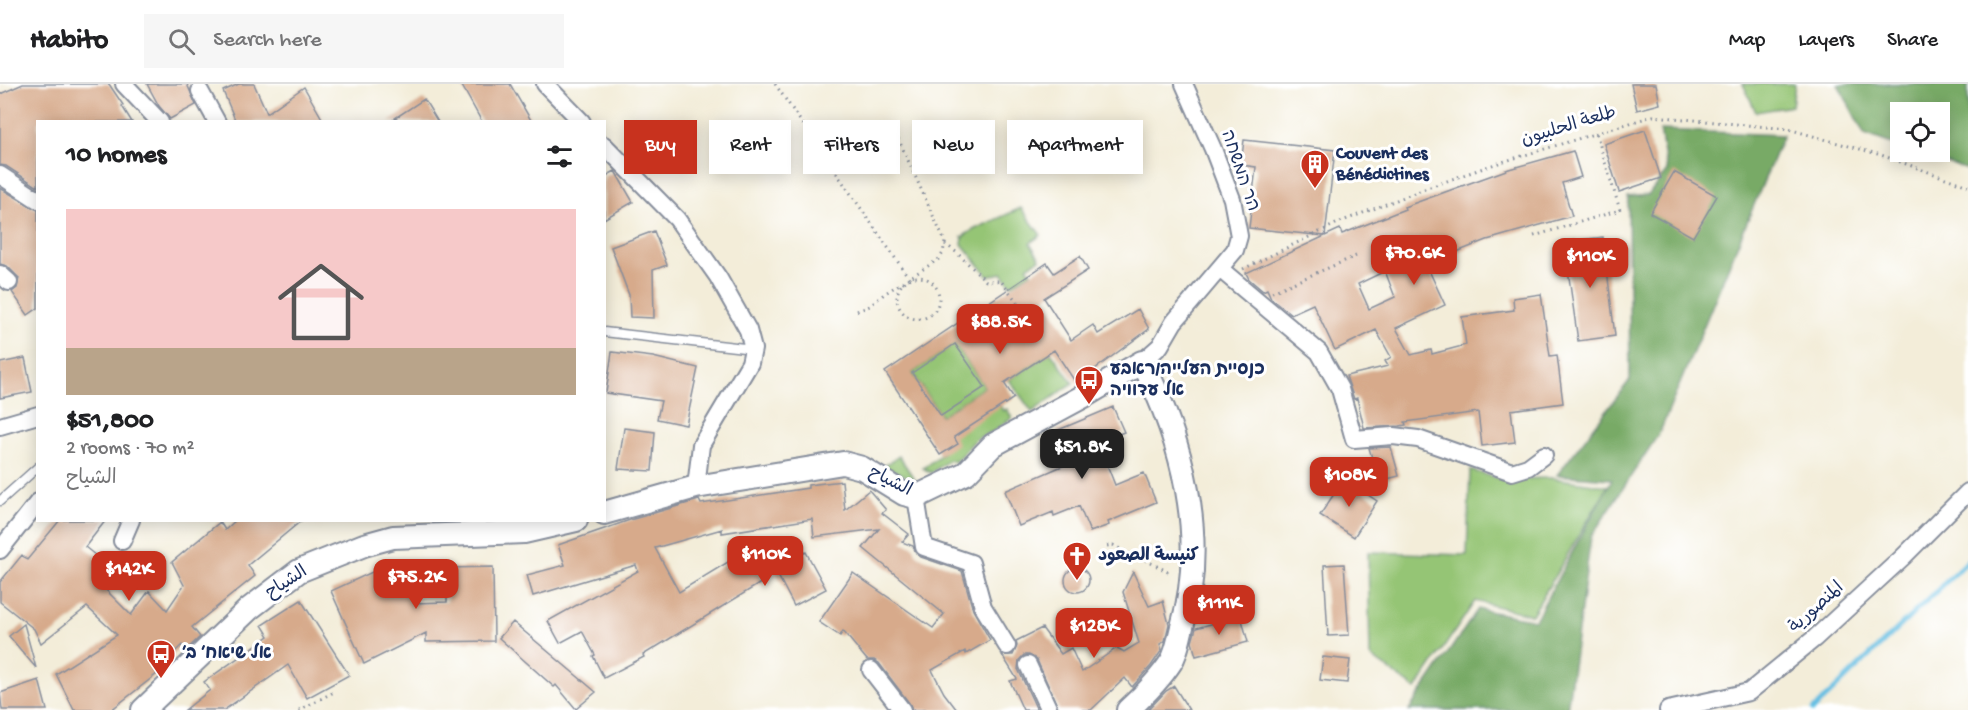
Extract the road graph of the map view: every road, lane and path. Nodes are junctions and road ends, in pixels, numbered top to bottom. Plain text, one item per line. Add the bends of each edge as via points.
1 (124, 84) edge
2 (545, 84) edge
3 (775, 84) edge
4 (1184, 84) edge
5 (200, 92) dead end
6 (158, 120) edge
7 (215, 120) edge
8 (580, 120) edge
9 (1596, 133) junction
10 (900, 143) edge
11 (606, 147) edge
12 (0, 175) edge
13 (1968, 186) edge
14 (36, 199) edge
15 (1534, 237) dead end
16 (945, 244) junction
17 (1356, 256) dead end
18 (1223, 273) junction
19 (909, 278) junction
20 (1254, 300) junction
21 (1020, 307) dead end
22 (857, 311) dead end
23 (606, 332) edge
24 (753, 349) junction
25 (1142, 362) junction
26 (36, 416) edge
27 (0, 426) edge
28 (1545, 455) dead end
29 (36, 469) edge
30 (696, 487) junction
31 (1968, 492) edge
32 (916, 497) junction
33 (0, 501) edge
34 (36, 505) edge
35 (606, 512) edge
36 (130, 522) edge
37 (567, 522) edge
38 (122, 541) dead end
39 (1107, 546) dead end
40 (0, 550) edge
41 (1158, 566) dead end
42 (1007, 646) dead end
43 (1028, 665) dead end
44 (871, 670) dead end
45 (334, 692) dead end
46 (1138, 707) edge
47 (143, 710) edge
48 (299, 710) edge
49 (902, 710) edge
50 (1049, 710) edge
51 (1668, 710) edge

1 - 6 street
2 - 8 street
3 - 19 path
4 - 18 street, הר המשחה via 1232,199 1239,236
5 - 7 street
9 - 13 path, طلعة الحلبيون via 1653,116 1788,129 1881,155
9 - 15 path via 1620,210
9 - 18 path, طلعة الحلبيون via 1427,188
10 - 16 path
11 - 24 street via 677,219 718,278 748,330
12 - 14 street
16 - 19 path via 939,259
16 - 21 path via 986,281 1001,281
17 - 20 path
18 - 20 street
18 - 25 street, הר המשחה via 1174,322 1160,346
19 - 19 path via 897,295 900,309 914,318 928,316 938,304 938,291 924,278
19 - 22 path
20 - 28 street via 1325,359 1340,389 1354,440 1393,436 1418,439 1512,472
23 - 24 lane
24 - 30 street via 750,363 701,445
25 - 32 street, الشياح via 993,445 966,473
25 - 46 street via 1163,406 1185,480 1192,521 1190,602 1172,661
26 - 27 street
29 - 33 lane
30 - 32 street, الشياح via 843,463 862,468 904,494
30 - 35 street, الشياح
31 - 51 street, المنصورية via 1815,638 1749,692
32 - 42 street via 924,547 971,563 983,607
34 - 40 street
36 - 38 street
37 - 47 street, الشياح via 524,532 393,537 299,571 249,609
39 - 41 path via 1113,545
43 - 50 street
44 - 49 street
45 - 48 path

